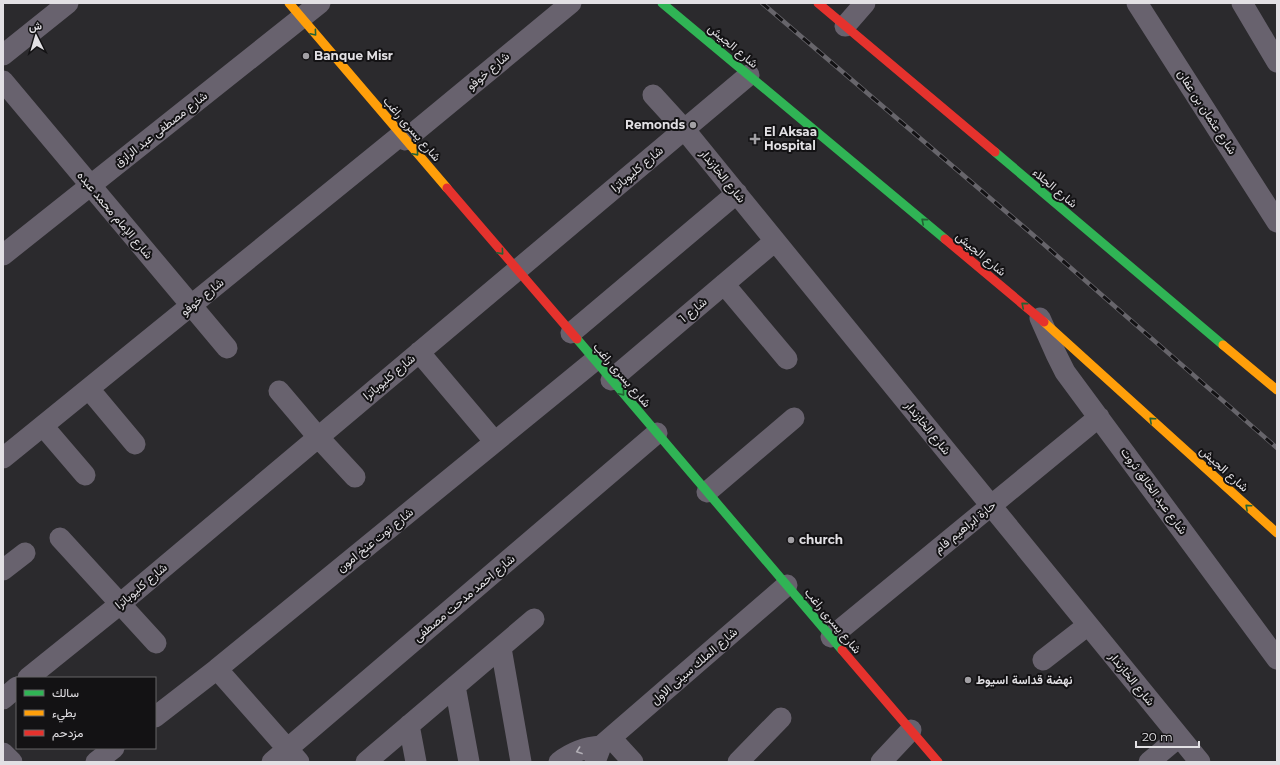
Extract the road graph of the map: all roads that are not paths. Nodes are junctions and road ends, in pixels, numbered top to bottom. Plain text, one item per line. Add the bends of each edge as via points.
1 (68, 3) edge
2 (320, 3) edge
3 (571, 3) edge
4 (662, 3) edge
5 (818, 3) edge
6 (865, 3) edge
7 (1137, 3) edge
8 (1242, 3) edge
9 (295, 11) edge
10 (845, 26) junction
11 (3, 56) edge
12 (1277, 62) edge
13 (748, 75) junction
14 (3, 81) edge
15 (653, 95) dead end
16 (684, 129) junction
17 (403, 138) junction
18 (90, 186) junction
19 (737, 193) junction
20 (1277, 222) edge
21 (775, 241) junction
22 (3, 255) edge
23 (517, 270) junction
24 (724, 284) junction
25 (191, 306) junction
26 (1040, 318) junction
27 (571, 333) junction
28 (227, 348) dead end
29 (419, 352) junction
30 (787, 359) dead end
31 (594, 361) junction
32 (611, 380) junction
33 (89, 389) junction
34 (1277, 390) edge
35 (279, 391) dead end
36 (1099, 417) junction
37 (794, 418) dead end
38 (43, 426) junction
39 (657, 433) junction
40 (318, 437) junction
41 (495, 442) junction
42 (135, 444) dead end
43 (3, 458) edge
44 (85, 475) dead end
45 (355, 477) dead end
46 (707, 492) junction
47 (991, 506) junction
48 (1277, 533) edge
49 (60, 538) dead end
50 (24, 553) dead end
51 (3, 570) edge
52 (787, 585) junction
53 (120, 604) junction
54 (534, 619) dead end
55 (1088, 625) junction
56 (831, 637) junction
57 (156, 643) dead end
58 (501, 648) junction
59 (1277, 658) edge
60 (1043, 660) dead end
61 (217, 669) junction
62 (29, 677) edge
63 (455, 686) junction
64 (16, 688) edge
65 (3, 699) edge
66 (156, 716) edge
67 (782, 718) dead end
68 (409, 725) junction
69 (911, 730) junction
70 (1179, 736) junction
71 (113, 749) edge
72 (603, 749) edge
73 (3, 753) edge
74 (293, 755) edge
75 (12, 762) edge
76 (96, 762) edge
77 (272, 762) edge
78 (366, 762) edge
79 (416, 762) edge
80 (469, 762) edge
81 (521, 762) edge
82 (559, 762) edge
83 (633, 762) edge
84 (738, 762) edge
85 (881, 762) edge
86 (938, 762) edge
87 (1149, 762) edge
88 (1200, 762) edge

1 - 11 street
2 - 9 street, شارع مصطفى عبد الرازق
3 - 17 street, شارع خوفو
4 - 13 street, شارع الجيش
5 - 10 street, شارع الجلاء
6 - 10 street
7 - 20 street, شارع عثمان بن عفان
8 - 12 street
9 -> 17 street, شارع يسرى راغب
9 - 18 street, شارع مصطفى عبد الرازق
10 - 34 street, شارع الجلاء
13 - 16 street, شارع كليوباترا
26 -> 13 street, شارع الجيش
14 - 18 street, شارع الإمام محمد عبده
15 - 16 street, شارع الخازندار
16 - 19 street, شارع الخازندار
16 - 23 street, شارع كليوباترا
17 -> 23 street, شارع يسرى راغب
17 - 25 street, شارع خوفو
18 - 22 street, شارع مصطفى عبد الرازق
18 - 25 street, شارع الإمام محمد عبده
19 - 21 street, شارع الخازندار
19 - 27 street
21 - 24 street, شارع 1
21 - 47 street, شارع الخازندار
23 - 27 street, شارع يسرى راغب
23 - 29 street, شارع كليوباترا
24 - 30 street
24 - 32 street, شارع 1
25 - 28 street, شارع الإمام محمد عبده
25 - 33 street, شارع خوفو
26 - 36 street, شارع عبد الخالق ثروت via 1065,372
48 -> 26 street, شارع الجيش
27 - 31 street, شارع يسرى راغب
29 - 40 street, شارع كليوباترا
29 - 41 street
31 - 32 street, شارع يسرى راغب
31 - 41 street, شارع توت عنخ امون
32 -> 39 street, شارع يسرى راغب
33 - 38 street, شارع خوفو
33 - 42 street
35 - 40 street
36 - 47 street, حارة ابراهيم فام
36 - 59 street, شارع عبد الخالق ثروت
37 - 46 street
38 - 43 street, شارع خوفو
38 - 44 street
39 - 46 street, شارع يسرى راغب
39 - 74 street, شارع احمد مدحت مصطفى
40 - 45 street
40 - 53 street, شارع كليوباترا
41 - 61 street, شارع توت عنخ امون
46 - 52 street, شارع يسرى راغب
47 - 55 street, شارع الخازندار
47 - 56 street, حارة ابراهيم فام
49 - 53 street
50 - 51 street
52 - 56 street, شارع يسرى راغب
52 - 72 street, شارع الملك سيتى الاول
53 - 57 street
53 - 62 street, شارع كليوباترا
54 - 58 street
55 - 60 street
55 - 70 street, شارع الخازندار
56 - 69 street, شارع يسرى راغب
58 - 63 street
58 - 81 street
61 - 66 street, شارع توت عنخ امون
61 - 74 street
63 - 68 street
63 - 80 street
64 - 65 street
67 - 84 street
68 - 78 street
68 - 79 street
69 - 85 street
69 - 86 street, شارع يسرى راغب
70 - 87 street
70 - 88 street, شارع الخازندار
71 - 76 street
72 -> 82 street via 592,747 575,751
72 - 83 street
73 - 75 street
74 - 77 street, شارع احمد مدحت مصطفى

